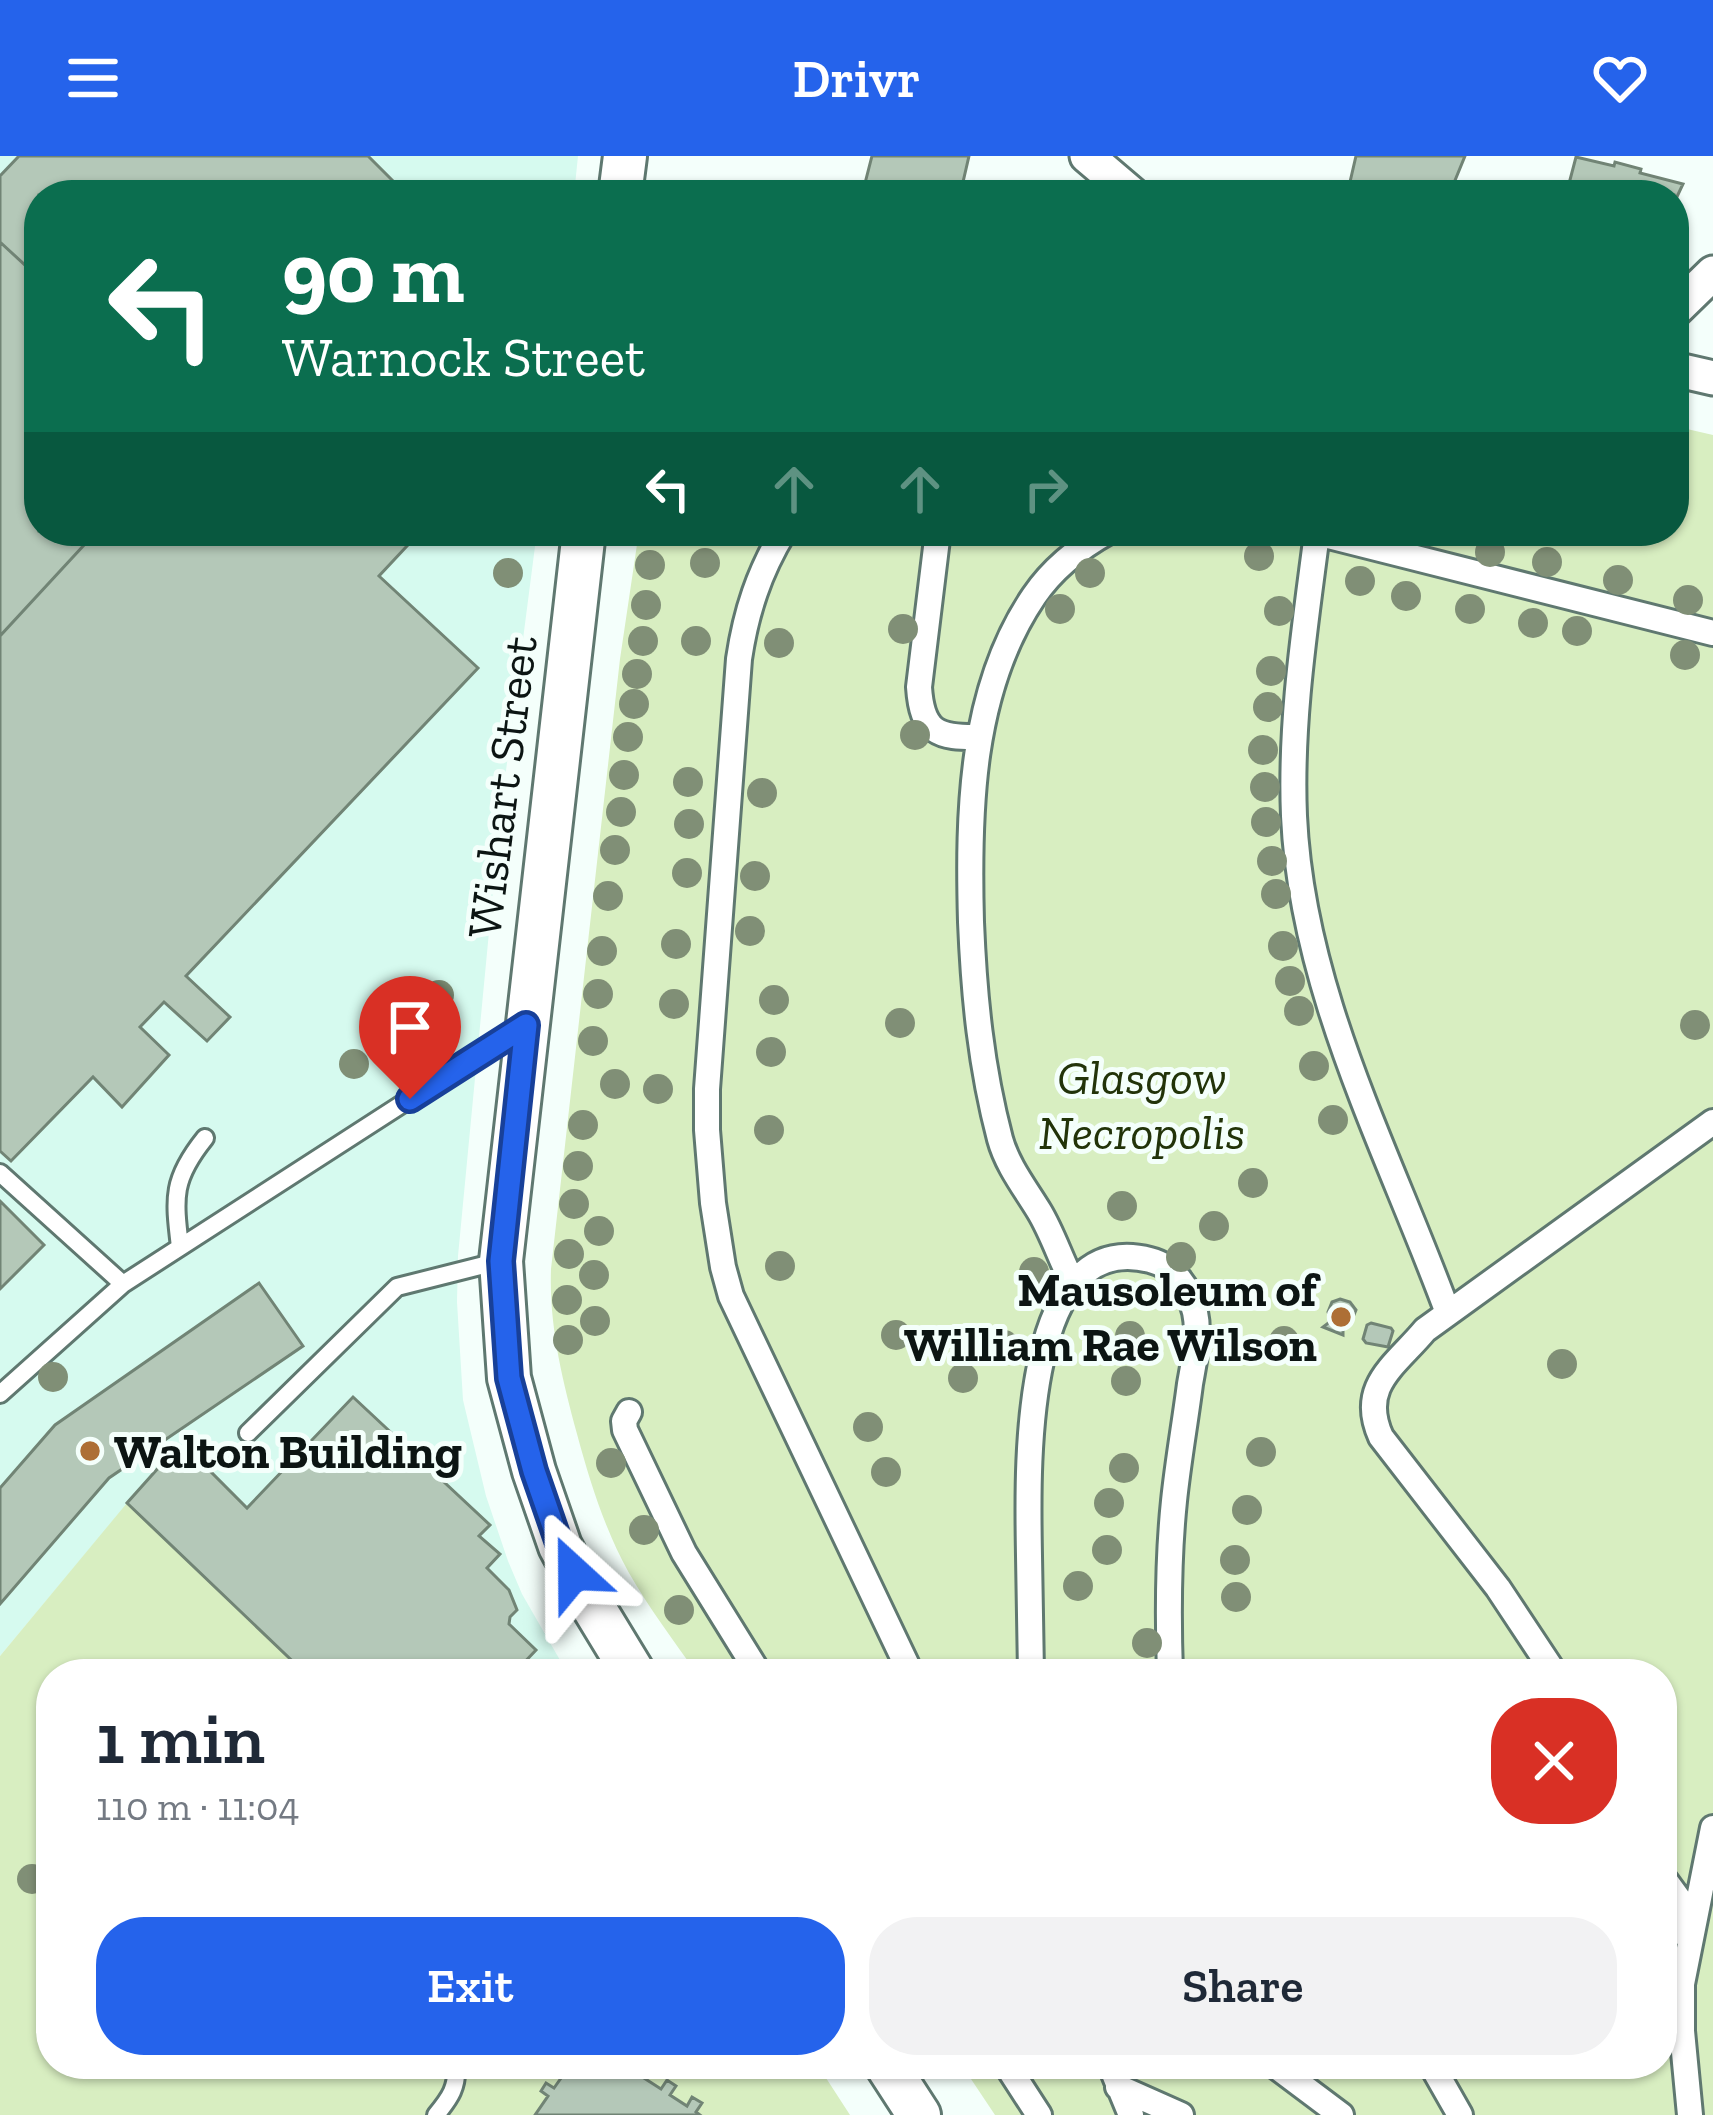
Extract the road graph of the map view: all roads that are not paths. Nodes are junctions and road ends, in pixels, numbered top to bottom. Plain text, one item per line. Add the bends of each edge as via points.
1 (1087, 156) edge
2 (1115, 180) edge
3 (1713, 273) edge
4 (1689, 296) edge
5 (582, 546) edge
6 (776, 546) edge
7 (936, 546) edge
8 (1086, 546) edge
9 (1310, 546) edge
10 (1366, 546) edge
11 (1713, 634) edge
12 (980, 736) junction
13 (526, 1025) junction
14 (1713, 1122) edge
15 (205, 1138) dead end
16 (0, 1173) edge
17 (181, 1247) junction
18 (501, 1261) junction
19 (122, 1284) junction
20 (1074, 1285) junction
21 (1448, 1312) junction
22 (0, 1394) edge
23 (629, 1412) dead end
24 (248, 1433) dead end
25 (625, 1659) edge
26 (749, 1659) edge
27 (903, 1659) edge
28 (1031, 1659) edge
29 (1170, 1659) edge
30 (1546, 1659) edge
31 (1713, 1828) edge
32 (1677, 1897) edge
33 (1694, 1920) junction
34 (1677, 1930) edge
35 (457, 2079) edge
36 (896, 2079) edge
37 (1016, 2079) edge
38 (1116, 2079) edge
39 (1121, 2079) edge
40 (1294, 2079) edge
41 (1440, 2079) edge
42 (436, 2115) edge
43 (919, 2115) edge
44 (1039, 2115) edge
45 (1131, 2115) edge
46 (1181, 2115) edge
47 (1341, 2115) edge
48 (1460, 2115) edge
49 (1690, 2115) edge

1 - 2 street
3 - 4 street
5 - 13 street, Wishart Street
6 - 27 street via 750,601 739,659 707,1089 709,1172 731,1296
7 - 12 street via 920,699 935,732
8 - 12 street via 1034,596 1006,647
9 - 21 street via 1294,744 1303,888 1349,1069
10 - 11 street
12 - 20 street via 970,867 983,1066 1000,1143
13 - 17 lane
13 - 18 street, Wishart Street
14 - 21 street
15 - 17 lane via 176,1192
16 - 19 lane
17 - 19 lane
18 - 24 lane via 397,1287
18 - 25 street, Wishart Street via 509,1378 534,1471 560,1546
19 - 22 lane
20 - 28 street via 1046,1340 1033,1403
20 - 29 street via 1108,1261 1153,1261 1178,1277 1196,1316 1172,1535
21 - 30 street via 1386,1373 1374,1396 1374,1421
23 - 26 street via 625,1430 661,1508
31 - 33 street
32 - 33 street
33 - 34 street
33 - 49 street via 1681,2012
35 - 42 lane
36 - 43 street
37 - 44 street
38 - 45 street
39 - 46 street
40 - 47 street
41 - 48 street

